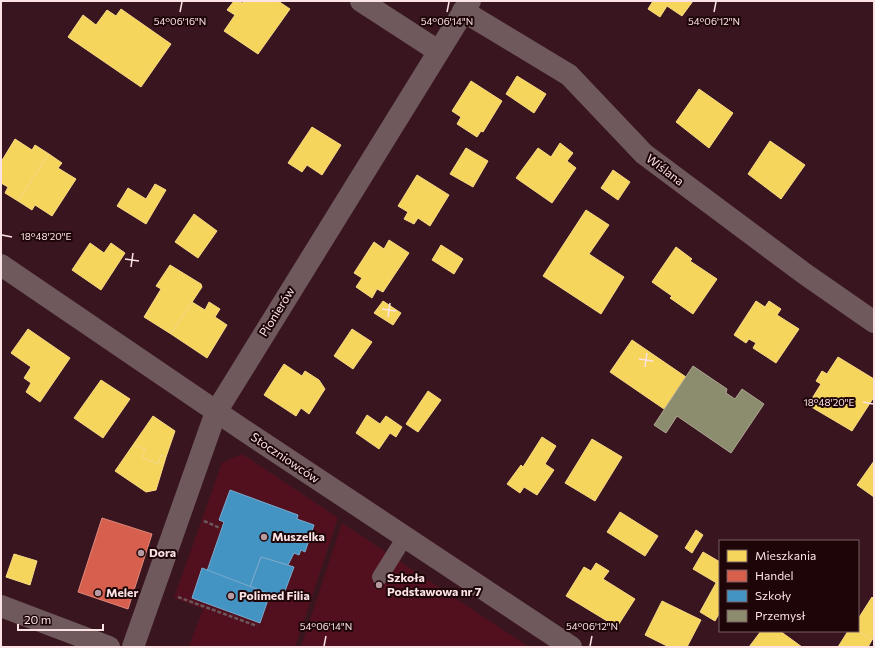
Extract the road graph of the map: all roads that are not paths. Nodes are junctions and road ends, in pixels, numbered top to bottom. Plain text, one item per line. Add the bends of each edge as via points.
1 (361, 1) edge
2 (467, 6) edge
3 (438, 51) junction
4 (1, 265) edge
5 (874, 322) edge
6 (216, 412) junction
7 (405, 537) junction
8 (380, 577) dead end
9 (1, 606) edge
10 (109, 647) edge
11 (133, 647) edge
12 (571, 647) edge

1 - 3 street
2 - 3 street, Pionierów
2 - 5 street, Wiślana via 569,75 644,154
3 - 6 street, Pionierów
4 - 6 street, Stoczniowców
6 - 7 street, Stoczniowców
6 - 11 street, Pionierów
7 - 8 lane
7 - 12 street, Stoczniowców
9 - 10 street

